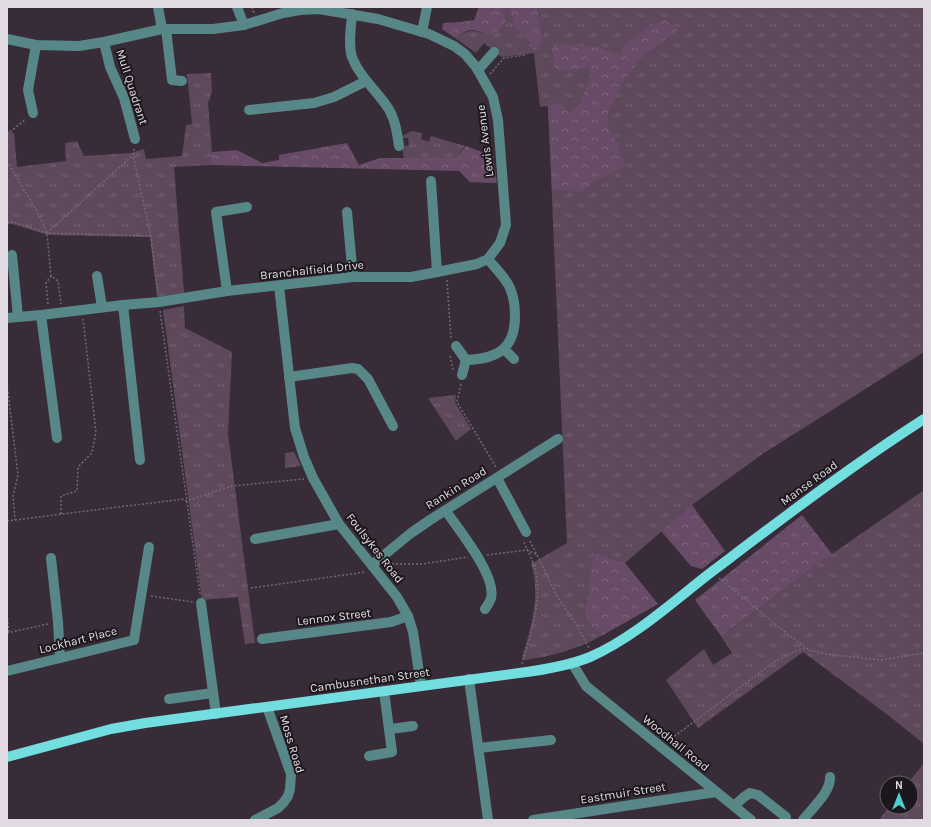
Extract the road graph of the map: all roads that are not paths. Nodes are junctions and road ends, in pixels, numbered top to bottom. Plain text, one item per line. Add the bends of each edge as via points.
1 (158, 7) edge
2 (237, 7) edge
3 (427, 7) edge
4 (319, 8) edge
5 (352, 14) junction
6 (244, 25) junction
7 (164, 29) junction
8 (422, 32) junction
9 (7, 38) edge
10 (104, 42) junction
11 (36, 45) junction
12 (494, 52) dead end
13 (478, 70) junction
14 (182, 81) dead end
15 (366, 81) junction
16 (249, 110) dead end
17 (33, 113) road end
18 (135, 139) road end
19 (399, 146) dead end
20 (431, 181) dead end
21 (247, 207) dead end
22 (347, 212) dead end
23 (12, 255) dead end
24 (488, 259) junction
25 (442, 271) junction
26 (97, 276) dead end
27 (353, 277) junction
28 (279, 286) junction
29 (227, 291) junction
30 (123, 304) junction
31 (102, 307) junction
32 (45, 315) junction
33 (18, 317) junction
34 (7, 318) edge
35 (453, 349) road end
36 (504, 349) junction
37 (514, 359) dead end
38 (466, 360) junction
39 (458, 373) road end
40 (289, 377) junction
41 (924, 419) edge
42 (394, 426) dead end
43 (57, 438) dead end
44 (558, 439) dead end
45 (140, 460) dead end
46 (499, 477) junction
47 (446, 511) junction
48 (339, 524) junction
49 (526, 532) dead end
50 (255, 539) dead end
51 (149, 547) dead end
52 (51, 558) dead end
53 (375, 566) junction
54 (712, 572) joint
55 (201, 603) road end
56 (485, 609) dead end
57 (408, 616) junction
58 (262, 639) dead end
59 (60, 658) junction
60 (572, 663) junction
61 (7, 671) edge
62 (469, 679) junction
63 (421, 686) junction
64 (384, 691) junction
65 (213, 693) junction
66 (169, 699) dead end
67 (267, 707) junction
68 (216, 714) junction
69 (413, 726) dead end
70 (390, 729) junction
71 (551, 740) dead end
72 (479, 748) junction
73 (369, 756) dead end
74 (7, 757) edge
75 (830, 777) dead end
76 (716, 792) junction
77 (734, 806) junction
78 (786, 817) dead end
79 (255, 820) edge
80 (488, 820) edge
81 (533, 820) edge
82 (751, 820) edge
83 (803, 820) edge

1 - 7 street
2 - 6 street
3 - 8 street
4 - 5 street, Lewis Avenue
4 - 6 street, Lewis Avenue via 285,12
5 - 8 street, Lewis Avenue via 378,18
5 - 15 street via 352,57
6 - 7 street, Lewis Avenue via 212,29
7 - 10 street, Lewis Avenue
7 - 14 street via 172,80
8 - 13 street, Lewis Avenue via 454,46 465,54
9 - 11 street, Lewis Avenue
10 - 11 street, Lewis Avenue via 79,46
10 - 18 street, Mull Quadrant via 110,67 124,98
11 - 17 street via 28,90
12 - 13 street
13 - 24 street, Lewis Avenue via 493,98 498,120 506,225 500,243
15 - 16 street via 334,97 314,103
15 - 19 street via 393,117
20 - 25 street
21 - 29 street via 216,212
22 - 27 street
23 - 33 street
24 - 25 street, Branchalfield Drive
24 - 36 street via 510,287 514,301 514,331
25 - 27 street, Branchalfield Drive via 411,277
26 - 31 street
27 - 28 street, Branchalfield Drive
28 - 29 street, Branchalfield Drive
28 - 40 street, Foulsykes Road
29 - 30 street, Branchalfield Drive via 159,302
30 - 31 street, Branchalfield Drive
30 - 45 street
31 - 32 street, Branchalfield Drive
32 - 33 street, Branchalfield Drive
32 - 43 street
33 - 34 street, Branchalfield Drive
35 - 38 street
36 - 37 street
36 - 38 street via 486,358
38 - 39 street
40 - 42 street via 358,369 368,379
40 - 48 street, Foulsykes Road via 295,428 304,457
41 - 54 main road, Manse Road via 804,502
44 - 46 street, Rankin Road
46 - 47 street, Rankin Road
46 - 49 street
47 - 53 street, Rankin Road via 411,533
47 - 56 street via 486,572 491,598
48 - 50 street
48 - 53 street, Foulsykes Road
51 - 59 street, Lockhart Place via 134,640
52 - 59 street
53 - 57 street, Foulsykes Road
54 - 60 main road, Cambusnethan Street via 648,622 619,641 594,655
55 - 65 street
57 - 58 street, Lennox Street via 391,622
57 - 63 street, Foulsykes Road
59 - 61 street, Lockhart Place
60 - 62 main road, Cambusnethan Street
60 - 76 street, Woodhall Road via 586,686
62 - 63 main road, Cambusnethan Street
62 - 72 street
63 - 64 main road, Cambusnethan Street
64 - 67 main road, Cambusnethan Street
64 - 70 street
65 - 66 street
65 - 68 street
67 - 68 main road, Cambusnethan Street
67 - 79 street, Moss Road via 291,774 290,789 288,796 278,808
68 - 74 main road, Cambusnethan Street via 112,729
69 - 70 street
70 - 73 street via 392,752
71 - 72 street
72 - 80 street
75 - 83 street via 828,789
76 - 77 street, Woodhall Road
76 - 81 street, Eastmuir Street
77 - 78 street via 750,793 758,795
77 - 82 street, Woodhall Road

